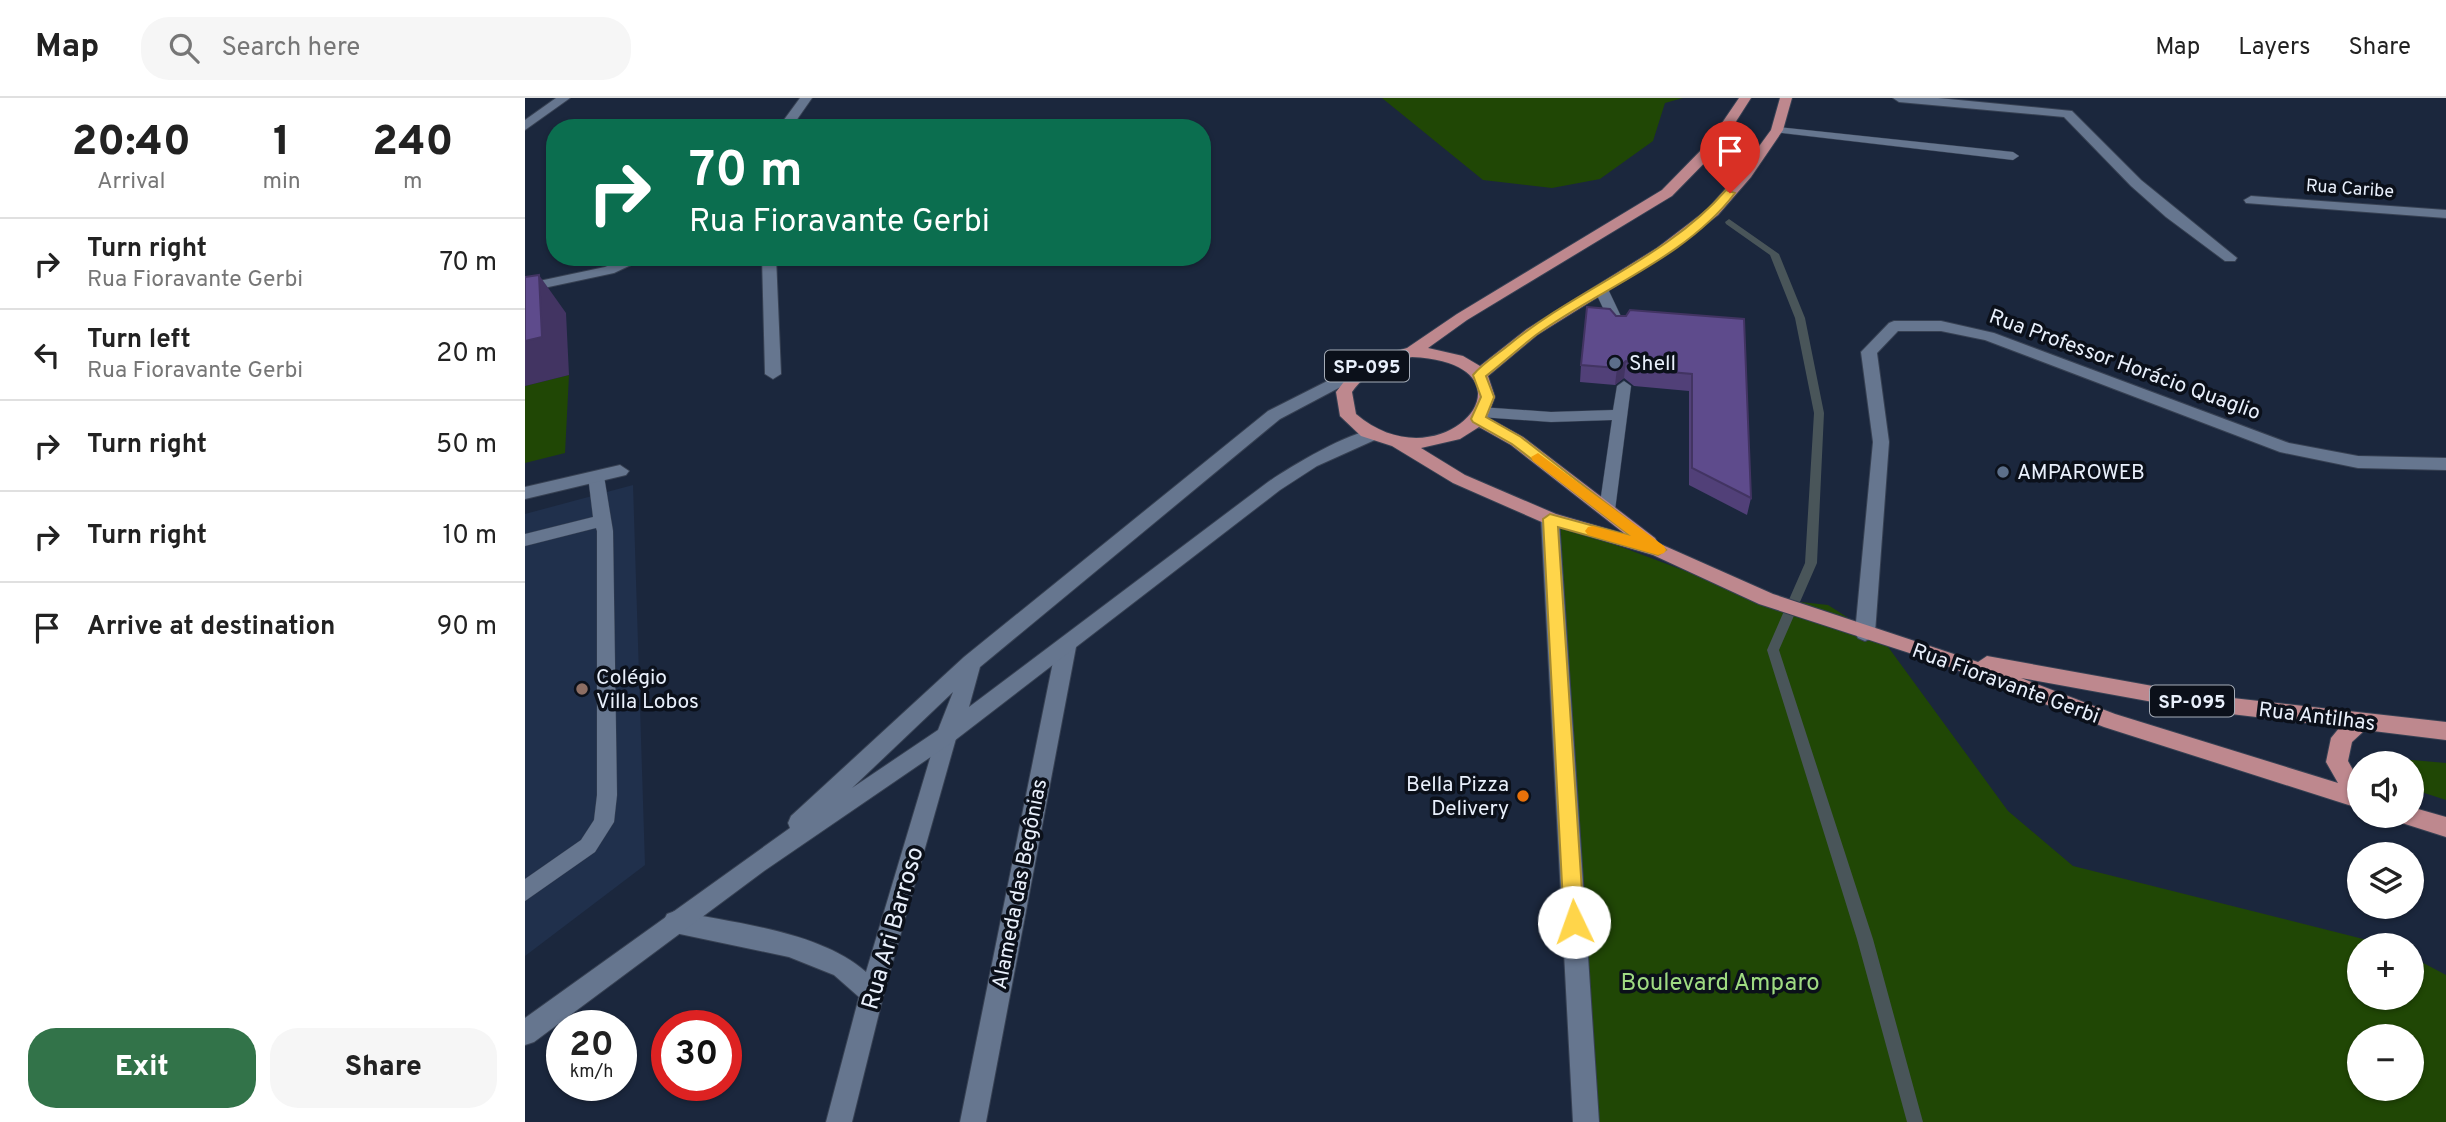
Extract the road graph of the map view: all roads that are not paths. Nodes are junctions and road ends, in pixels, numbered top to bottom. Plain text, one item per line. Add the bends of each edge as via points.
1 (564, 98) edge
2 (806, 98) edge
3 (1745, 98) edge
4 (1786, 98) edge
5 (1899, 98) edge
6 (791, 119) edge
7 (525, 126) edge
8 (1777, 130) junction
9 (2013, 156) dead end
10 (2251, 200) dead end
11 (2446, 214) edge
12 (2230, 258) dead end
13 (619, 266) edge
14 (769, 266) edge
15 (525, 288) edge
16 (1601, 289) junction
17 (1619, 327) edge
18 (1412, 352) junction
19 (1359, 370) junction
20 (773, 374) dead end
21 (1479, 375) junction
22 (1624, 386) dead end
23 (1619, 415) junction
24 (1479, 416) junction
25 (1371, 435) junction
26 (1398, 442) junction
27 (2446, 464) edge
28 (620, 471) dead end
29 (596, 476) junction
30 (525, 493) edge
31 (1607, 510) junction
32 (1550, 519) junction
33 (602, 521) junction
34 (525, 540) edge
35 (1658, 550) junction
36 (1865, 633) junction
37 (1066, 647) junction
38 (1941, 656) junction
39 (971, 663) junction
40 (2360, 722) junction
41 (2446, 731) edge
42 (947, 735) junction
43 (2347, 780) edge
44 (2347, 796) edge
45 (2424, 820) edge
46 (2446, 827) edge
47 (756, 864) junction
48 (525, 891) edge
49 (675, 922) junction
50 (872, 993) junction
51 (525, 1033) edge
52 (839, 1122) edge
53 (973, 1122) edge
54 (1586, 1122) edge

1 - 7 street
2 - 6 street
3 - 18 main road, SP-095 via 1714,145 1667,193
4 - 8 main road
5 - 12 street via 2068,114 2136,183
8 - 9 lane
8 - 16 main road via 1713,212
10 - 11 street, Rua Caribe
13 - 15 street
14 - 20 street
16 - 17 lane
16 - 21 main road via 1532,332
18 - 19 main road, SP-095 via 1387,356
18 - 21 main road, SP-095 via 1439,354 1462,362
19 - 25 main road, SP-095 via 1344,392 1348,416
19 - 39 street via 1273,415
21 - 24 main road via 1487,397
22 - 23 lane
23 - 24 lane
23 - 31 lane
24 - 26 main road, SP-095 via 1444,439
24 - 31 main road, Rua Fioravante Gerbi / SP-095
25 - 26 main road, SP-095
25 - 37 street via 1311,462 1274,486
26 - 32 main road, Rua Fioravante Gerbi / SP-095 via 1459,479
27 - 36 street, Rua Professor Horácio Quaglio via 2358,462 2286,448 1989,336 1941,326 1894,326 1869,352 1881,442
28 - 29 street
29 - 30 street
29 - 33 lane
31 - 35 main road, Rua Fioravante Gerbi / SP-095
32 - 35 main road, Rua Fioravante Gerbi / SP-095
32 - 54 street
33 - 34 lane
33 - 48 lane via 604,822 588,846
35 - 36 main road, Rua Fioravante Gerbi / SP-095 via 1766,599
36 - 38 main road, Rua Fioravante Gerbi / SP-095
37 - 42 street
37 - 53 street, Alameda das Begônias
38 - 40 main road, Rua Antilhas / SP-095 via 2197,702
38 - 44 main road, Rua Fioravante Gerbi / SP-095 via 2111,722
39 - 42 street, Rua Ari Barroso
39 - 47 street
40 - 41 main road, Rua Antilhas / SP-095
40 - 43 main road via 2342,738 2337,762
42 - 47 street
42 - 50 street, Rua Ari Barroso
45 - 46 main road
47 - 49 street
49 - 50 street via 790,946 843,967
49 - 51 street
50 - 52 street, Rua Ari Barroso

